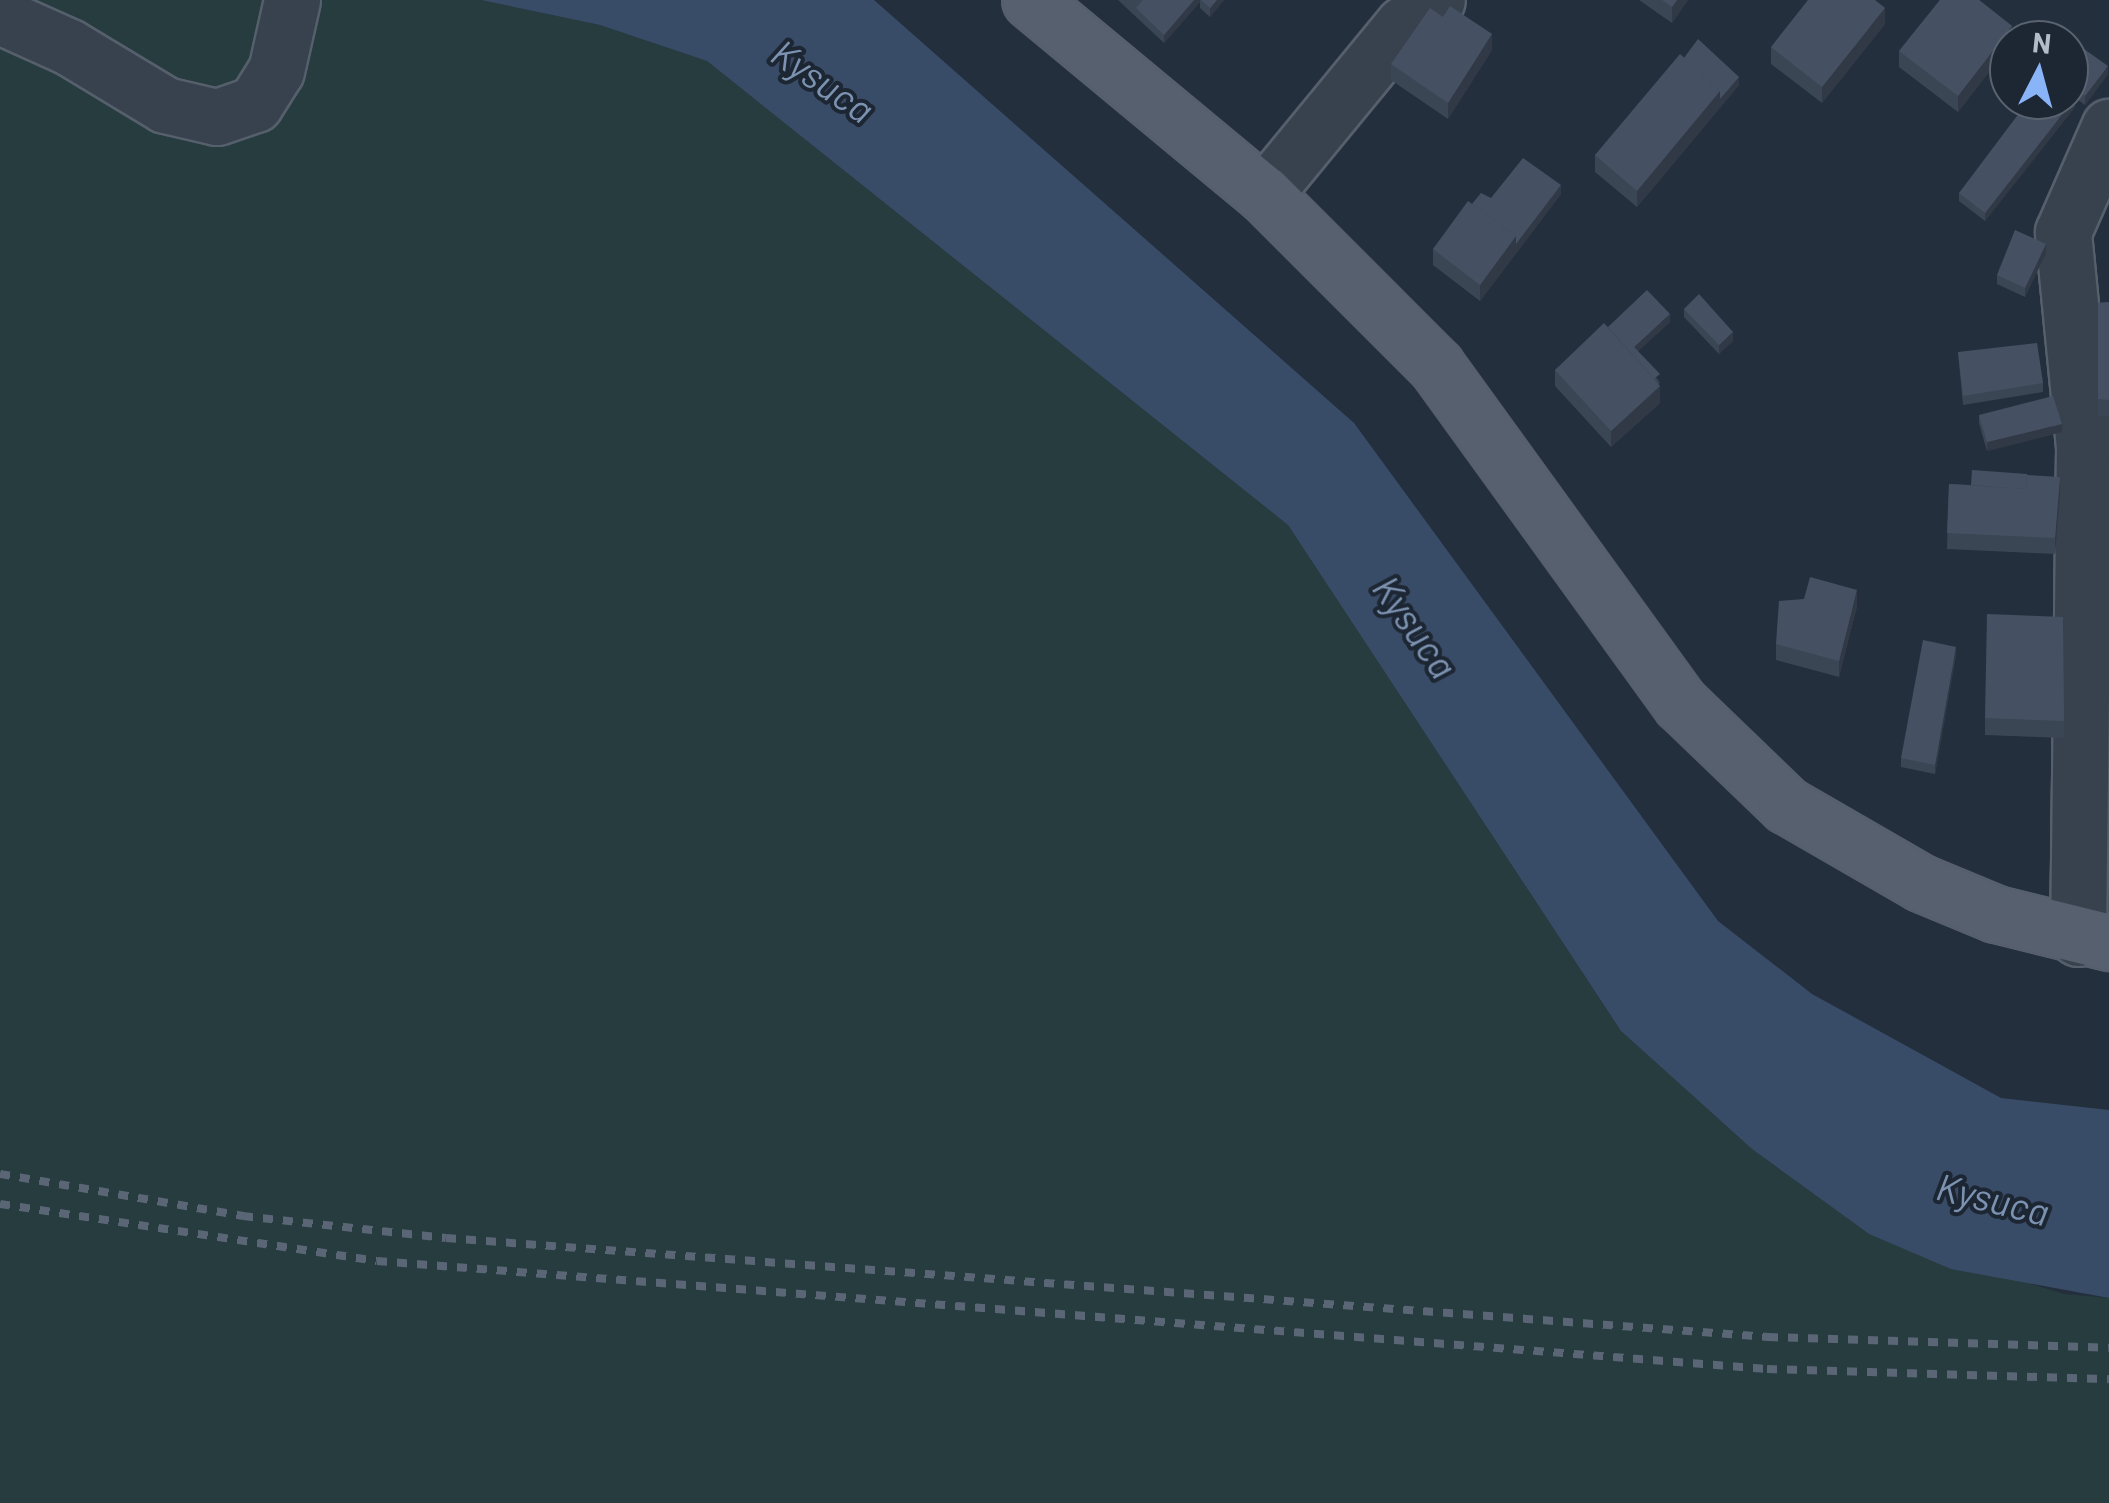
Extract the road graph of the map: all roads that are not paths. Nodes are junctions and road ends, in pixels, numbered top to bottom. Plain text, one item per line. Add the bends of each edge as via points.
1 (1030, 0) edge
2 (1437, 0) edge
3 (290, 10) edge
4 (0, 16) edge
5 (2109, 127) edge
6 (1264, 194) junction
7 (2093, 940) edge

1 - 6 main road
2 - 6 street via 1404,25
3 - 4 street via 276,70 256,104 218,117 166,106 69,47
5 - 7 street via 2062,232 2084,446
6 - 7 main road via 1436,366 1680,704 1732,757 1829,835 1936,889

